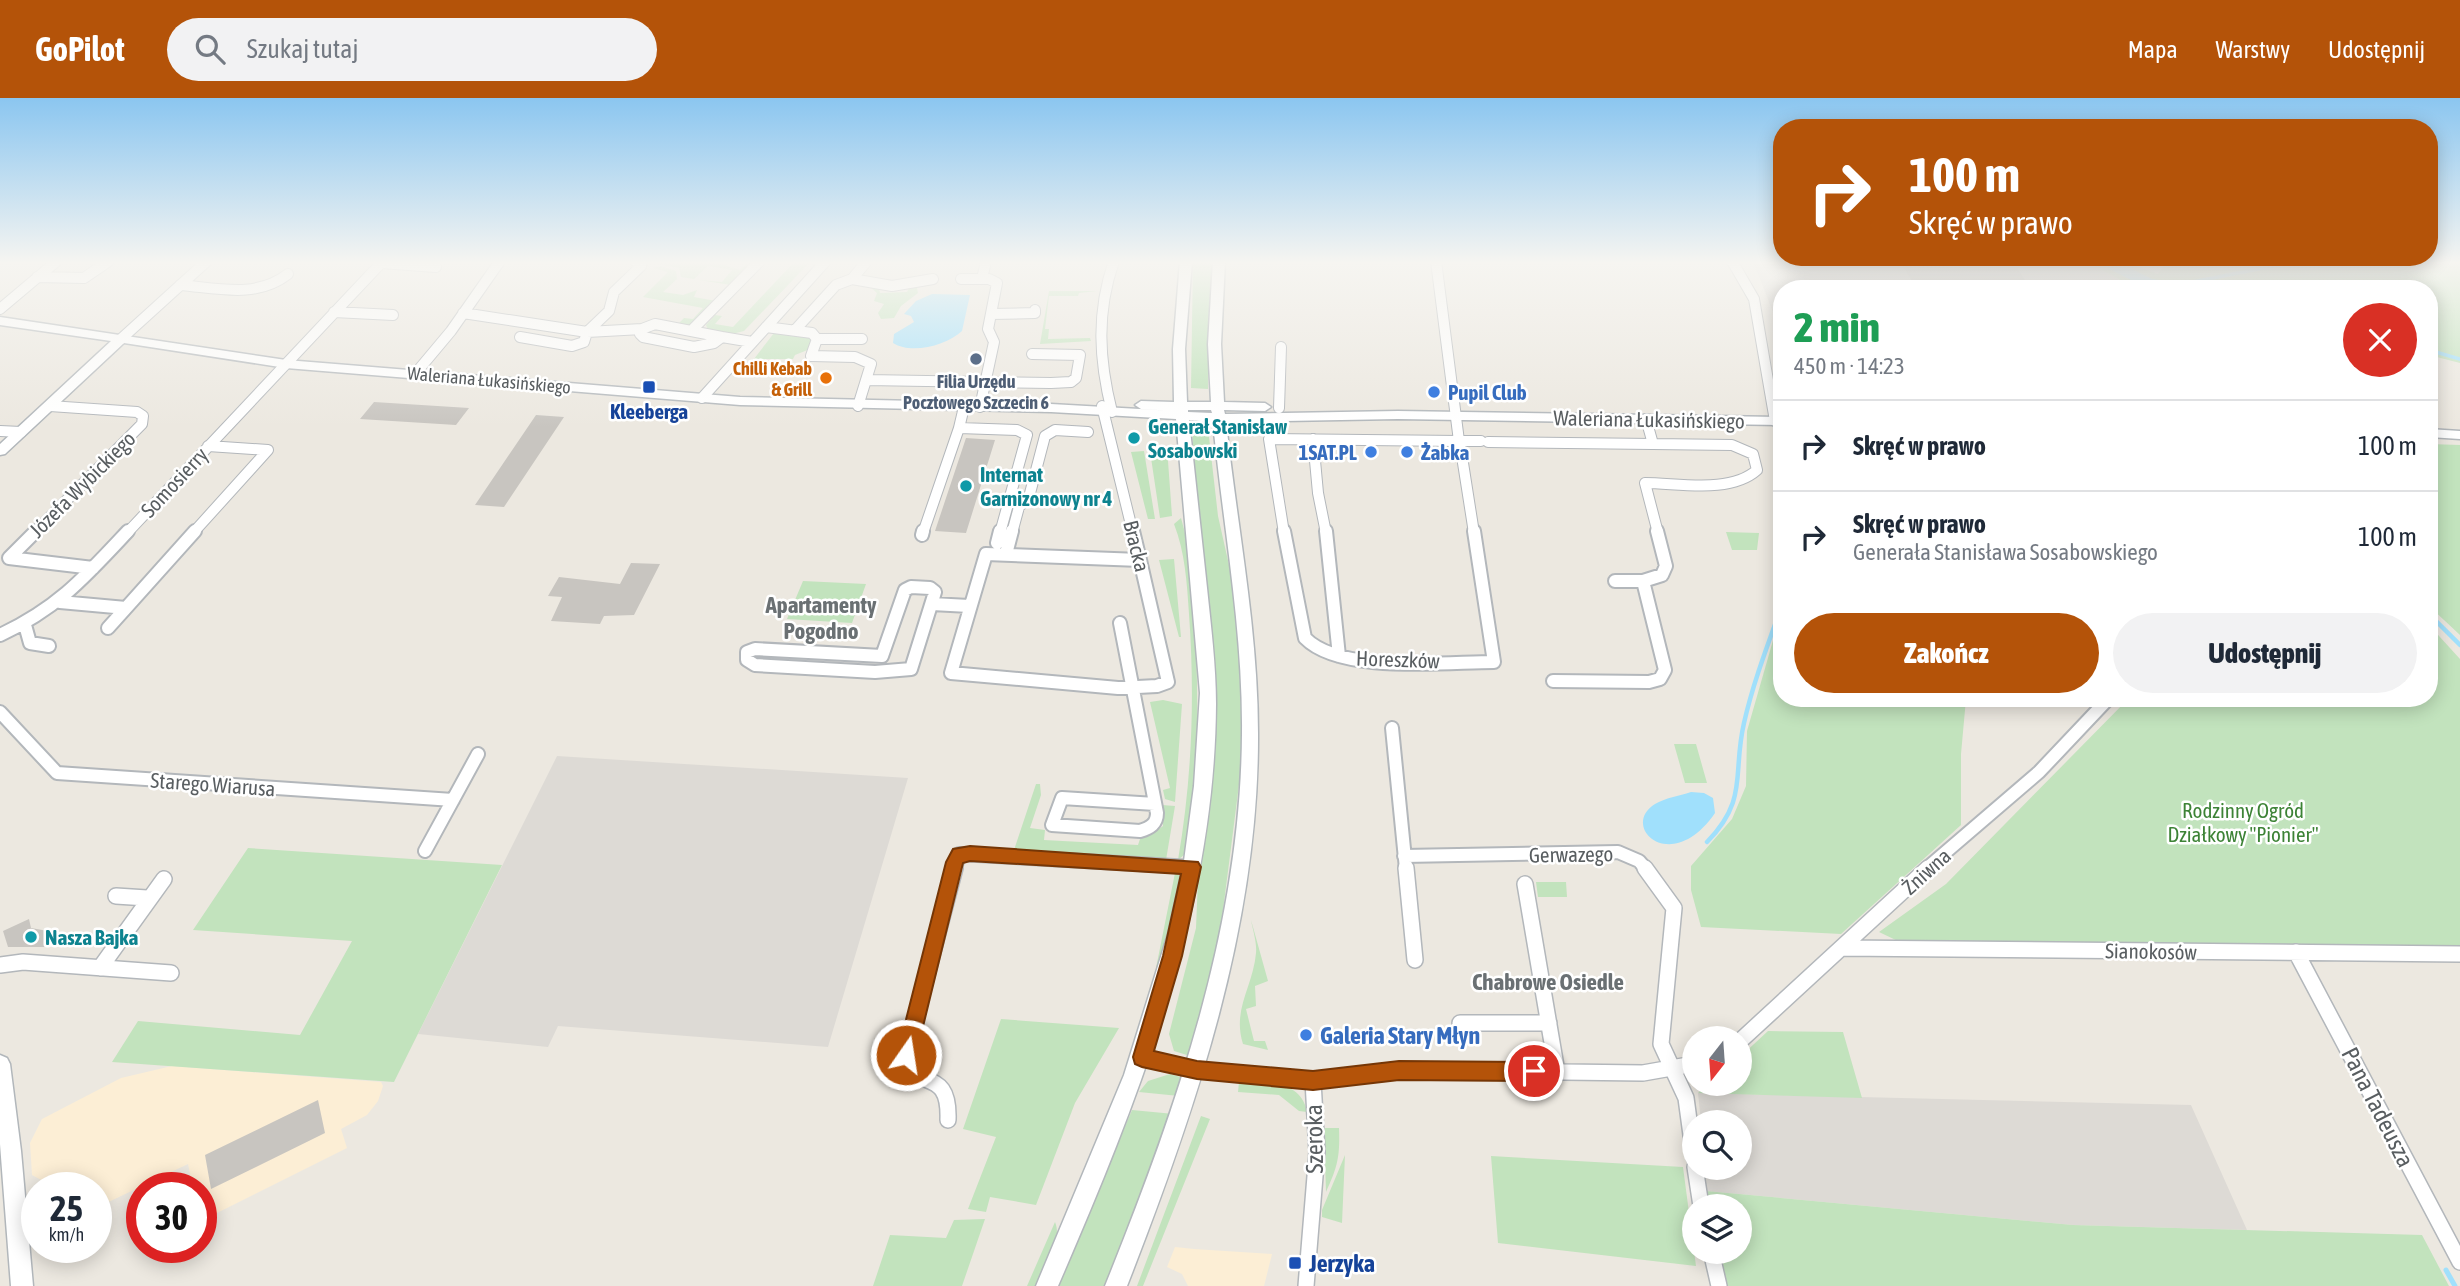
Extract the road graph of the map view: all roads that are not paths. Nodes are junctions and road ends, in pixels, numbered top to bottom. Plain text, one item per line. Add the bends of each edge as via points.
1 (146, 316) edge
2 (331, 316) edge
3 (460, 316) edge
4 (485, 316) edge
5 (603, 316) edge
6 (705, 316) edge
7 (776, 316) edge
8 (807, 316) edge
9 (991, 316) edge
10 (1100, 316) edge
11 (1182, 316) edge
12 (1216, 316) edge
13 (1443, 316) edge
14 (1757, 316) edge
15 (0, 321) edge
16 (766, 327) junction
17 (642, 329) junction
18 (795, 330) junction
19 (691, 331) junction
20 (587, 332) junction
21 (520, 337) dead end
22 (722, 337) junction
23 (121, 339) junction
24 (817, 339) junction
25 (862, 339) dead end
26 (752, 342) junction
27 (1082, 343) dead end
28 (1281, 346) dead end
29 (1032, 354) dead end
30 (1080, 355) junction
31 (286, 364) junction
32 (415, 374) junction
33 (866, 380) junction
34 (985, 382) junction
35 (1773, 396) edge
36 (702, 398) junction
37 (50, 406) junction
38 (858, 406) junction
39 (964, 407) junction
40 (980, 407) junction
41 (1279, 408) junction
42 (1107, 409) junction
43 (1182, 410) junction
44 (1220, 411) junction
45 (1398, 415) junction
46 (1456, 415) junction
47 (1646, 419) junction
48 (1773, 421) edge
49 (959, 428) junction
50 (0, 431) edge
51 (21, 432) junction
52 (1088, 432) dead end
53 (2438, 433) edge
54 (2460, 433) edge
55 (1277, 439) junction
56 (1314, 439) junction
57 (1485, 441) joint
58 (1653, 444) junction
59 (208, 446) junction
60 (0, 451) edge
61 (1461, 451) junction
62 (1278, 470) dead end
63 (922, 535) dead end
64 (997, 543) dead end
65 (1006, 554) junction
66 (1141, 560) junction
67 (93, 568) junction
68 (1615, 581) dead end
69 (1643, 582) junction
70 (60, 602) junction
71 (932, 604) junction
72 (969, 606) junction
73 (126, 608) junction
74 (1295, 620) dead end
75 (1120, 623) dead end
76 (25, 625) junction
77 (108, 628) dead end
78 (0, 635) edge
79 (48, 646) dead end
80 (1339, 656) junction
81 (1553, 681) dead end
82 (1132, 687) junction
83 (2100, 707) edge
84 (0, 712) edge
85 (1392, 728) dead end
86 (478, 754) dead end
87 (453, 800) junction
88 (1155, 804) junction
89 (425, 850) dead end
90 (1404, 856) junction
91 (1192, 867) junction
92 (164, 880) dead end
93 (1525, 884) dead end
94 (116, 896) dead end
95 (147, 898) junction
96 (1842, 948) junction
97 (2296, 952) junction
98 (2460, 954) edge
99 (1415, 960) dead end
100 (0, 965) edge
101 (100, 968) junction
102 (171, 973) dead end
103 (1460, 1023) dead end
104 (1549, 1023) junction
105 (1752, 1030) edge
106 (1142, 1057) junction
107 (0, 1065) edge
108 (1682, 1067) edge
109 (1672, 1069) junction
110 (1197, 1070) junction
111 (1557, 1072) junction
112 (1313, 1081) junction
113 (1688, 1110) edge
114 (948, 1120) dead end
115 (2460, 1262) edge
116 (1714, 1264) edge
117 (22, 1286) edge
118 (1047, 1286) edge
119 (1116, 1286) edge
120 (1306, 1286) edge
121 (1719, 1286) edge

1 - 23 street
2 - 31 street, Somosierry
3 - 32 street
4 - 20 street
5 - 20 street
6 - 19 street
7 - 16 street
8 - 18 street
9 - 34 street via 988,332 994,342
10 - 42 street, Bracka
11 - 43 street
12 - 44 street
13 - 46 street, Horeszków
14 - 35 street, Waleriana Łukasińskiego
15 - 23 street, Waleriana Łukasińskiego
16 - 18 street
16 - 26 street
17 - 19 street via 656,324
17 - 20 street
17 - 22 street via 643,337 700,348 712,346
18 - 24 street via 812,333
19 - 22 street
20 - 21 street via 584,342 572,346
22 - 26 street
23 - 31 street, Waleriana Łukasińskiego
23 - 37 street
24 - 25 street
24 - 33 street via 811,356 863,358 871,364
26 - 36 street
27 - 30 street
28 - 41 street
29 - 30 street
30 - 34 street via 1072,382
31 - 32 street, Waleriana Łukasińskiego
31 - 59 street, Somosierry
32 - 36 street, Waleriana Łukasińskiego
33 - 34 street
33 - 38 street
34 - 40 street
36 - 38 street, Waleriana Łukasińskiego
37 - 51 street
37 - 67 street, Józefa Wybickiego via 137,412 144,418 9,558
38 - 39 street, Waleriana Łukasińskiego
39 - 40 street, Waleriana Łukasińskiego
39 - 49 street
40 - 42 street, Waleriana Łukasińskiego
41 - 44 street, Waleriana Łukasińskiego
41 - 45 street, Waleriana Łukasińskiego
42 - 43 street, Waleriana Łukasińskiego
42 - 66 street, Bracka
43 - 44 street, Waleriana Łukasińskiego
43 - 91 street via 1208,707
44 - 45 street, Waleriana Łukasińskiego
44 - 110 street via 1248,649 1250,739 1230,929
45 - 46 street, Waleriana Łukasińskiego
46 - 47 street, Waleriana Łukasińskiego
46 - 61 street, Horeszków
47 - 48 street, Waleriana Łukasińskiego
47 - 58 street
49 - 63 street
49 - 64 street via 1017,430 1027,435
50 - 51 street
51 - 60 street
52 - 65 street via 1055,430 1045,436 1029,497 1019,507
53 - 54 street
55 - 56 street
55 - 62 street via 1273,442
55 - 80 street via 1267,442 1305,638 1314,649
56 - 61 street
56 - 80 street, Horeszków
57 - 58 street
57 - 61 street
58 - 69 street via 1738,446 1753,454 1757,466 1751,477 1732,484 1645,484 1666,566 1662,575
59 - 67 street, Somosierry
59 - 73 street via 268,450
61 - 80 street, Horeszków via 1494,662 1371,661
65 - 66 street
65 - 72 street via 983,556
66 - 82 street, Bracka via 1168,675 1164,685
67 - 70 street, Somosierry
68 - 69 street
69 - 81 street via 1665,670 1660,679
70 - 73 street
70 - 76 street, Somosierry
71 - 71 street via 913,666 907,670 755,665 747,660 747,652 755,649 882,656 907,588 934,590
71 - 72 street
72 - 82 street via 951,673
73 - 77 street
74 - 80 street via 1305,651 1320,657
75 - 82 street
76 - 78 street, Somosierry
76 - 79 street via 30,643
82 - 88 street
83 - 96 street, Żniwna via 2039,772
84 - 87 street, Starego Wiarusa via 58,773
85 - 90 street
86 - 87 street
87 - 89 street
88 - 88 street via 1157,822 1144,831 1052,825 1062,798
90 - 99 street
90 - 109 street, Gerwazego via 1618,852 1639,862 1674,908 1661,1044
91 - 106 street
91 - 114 street via 959,854 906,1055 906,1066 914,1075 938,1082 946,1090
92 - 95 street
93 - 104 street
94 - 95 street
95 - 101 street
96 - 97 street, Sianokosów
96 - 105 street, Żniwna
97 - 98 street, Sianokosów
97 - 115 street, Pana Tadeusza
100 - 101 street via 23,962
101 - 102 street
103 - 104 street
104 - 111 street
106 - 110 street, Szeroka
106 - 118 street
107 - 117 street
108 - 109 street
109 - 111 street
109 - 113 street, Gerwazego
110 - 112 street, Szeroka
110 - 119 street
111 - 112 street via 1399,1070
112 - 120 street, Szeroka via 1317,1152
116 - 121 street

